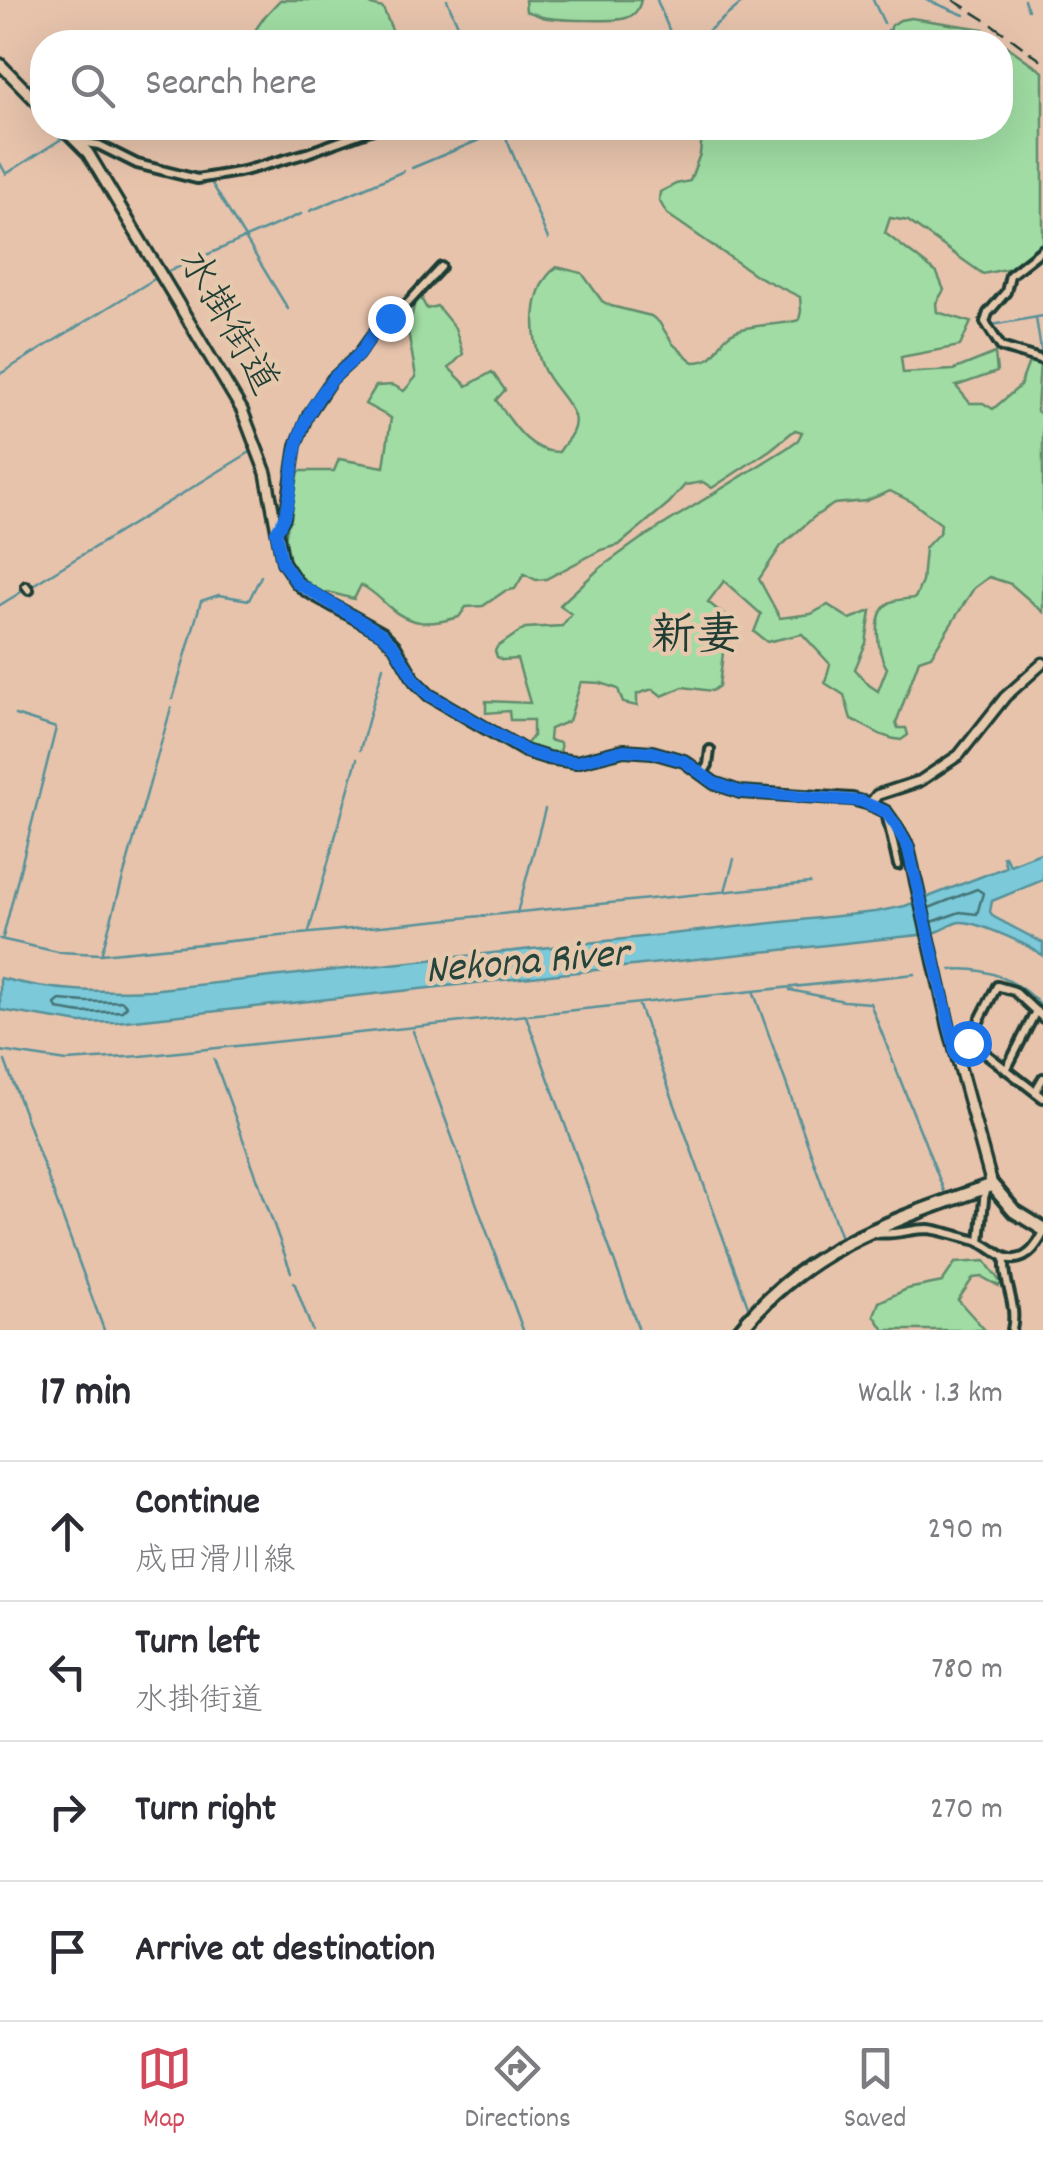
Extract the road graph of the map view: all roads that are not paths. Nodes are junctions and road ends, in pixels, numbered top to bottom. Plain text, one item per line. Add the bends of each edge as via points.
1 (0, 64) edge
2 (30, 95) edge
3 (343, 140) edge
4 (78, 142) joint
5 (1043, 249) edge
6 (441, 267) dead end
7 (1043, 360) edge
8 (276, 532) junction
9 (1043, 663) edge
10 (710, 750) dead end
11 (702, 775) junction
12 (870, 804) junction
13 (886, 812) junction
14 (898, 865) dead end
15 (1036, 1011) junction
16 (1043, 1018) edge
17 (968, 1049) junction
18 (956, 1053) junction
19 (1006, 1070) junction
20 (1043, 1078) edge
21 (1035, 1092) junction
22 (1043, 1098) edge
23 (989, 1186) junction
24 (868, 1232) junction
25 (1043, 1232) edge
26 (980, 1242) junction
27 (1006, 1259) junction
28 (740, 1330) edge
29 (1012, 1330) edge

1 - 2 main road
3 - 4 street via 197,179
4 - 8 main road, 水掛街道 via 242,410 266,473
5 - 7 street via 1010,276 985,322 1001,347
6 - 8 street via 380,324 308,415
8 - 11 main road, 水掛街道 via 282,562 297,583 382,634 422,688 451,709 548,758 576,762 624,750 652,752 684,761
9 - 12 street via 1005,697 959,756
10 - 11 street
11 - 12 main road, 水掛街道 via 740,792
12 - 13 main road, 水掛街道
13 - 14 street
13 - 18 main road via 908,847
15 - 16 street
15 - 17 street via 997,986
15 - 19 street
17 - 18 street
17 - 19 street via 980,1049
18 - 23 main road
19 - 21 street
20 - 21 street
21 - 22 street
23 - 24 highway
23 - 25 highway
23 - 26 street
24 - 26 street via 934,1230
24 - 28 highway via 797,1273
25 - 27 street via 1032,1251
26 - 27 street
27 - 29 street

